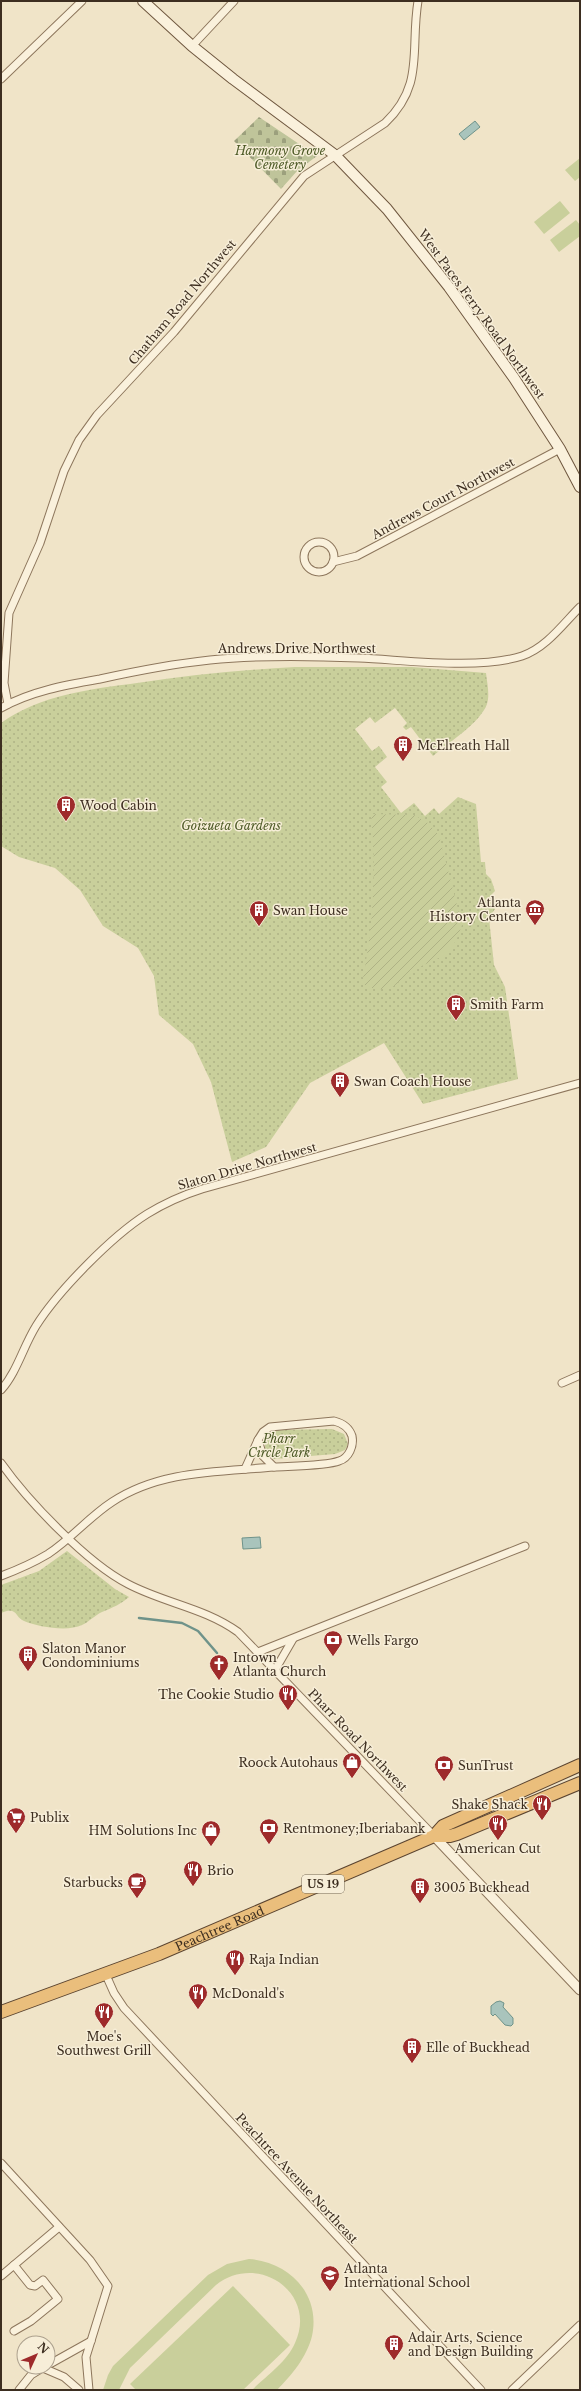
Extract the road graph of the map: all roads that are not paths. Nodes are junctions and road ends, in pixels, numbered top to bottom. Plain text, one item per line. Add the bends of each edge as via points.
1 (82, 1) edge
2 (143, 1) edge
3 (234, 1) edge
4 (418, 1) edge
5 (192, 46) junction
6 (1, 79) edge
7 (335, 155) junction
8 (560, 449) junction
9 (580, 487) edge
10 (334, 562) junction
11 (580, 607) edge
12 (8, 704) junction
13 (1, 708) edge
14 (580, 1083) edge
15 (580, 1376) edge
16 (562, 1383) dead end
17 (1, 1390) edge
18 (258, 1440) junction
19 (1, 1463) edge
20 (274, 1467) junction
21 (245, 1469) junction
22 (69, 1538) junction
23 (525, 1546) dead end
24 (1, 1576) edge
25 (293, 1639) junction
26 (258, 1652) junction
27 (276, 1670) junction
28 (580, 1765) edge
29 (580, 1783) edge
30 (434, 1836) junction
31 (106, 1975) junction
32 (580, 1990) edge
33 (1, 2012) edge
34 (1, 2163) edge
35 (60, 2227) junction
36 (14, 2265) junction
37 (1, 2276) edge
38 (580, 2325) edge
39 (14, 2331) dead end
40 (91, 2341) junction
41 (56, 2361) edge
42 (56, 2373) edge
43 (31, 2375) edge
44 (19, 2390) edge
45 (79, 2390) edge
46 (89, 2390) edge
47 (481, 2390) edge
48 (512, 2390) edge

1 - 6 street
2 - 5 main road, West Paces Ferry Road Northwest
3 - 5 street
4 - 7 street, Chatham Road Northwest via 414,74 405,100 385,123
5 - 7 main road, West Paces Ferry Road Northwest
7 - 8 main road, West Paces Ferry Road Northwest via 387,209 449,287 514,378
7 - 12 street, Chatham Road Northwest via 304,176 288,193 174,332 97,415 79,440 64,471 40,543 9,613 4,683
8 - 9 main road, West Paces Ferry Road Northwest
8 - 10 street, Andrews Court Northwest via 357,556
10 - 10 street, Andrews Court Northwest via 332,550 323,543 312,544 305,553 306,565 315,572 326,571
11 - 12 street, Andrews Drive Northwest via 540,646 525,655 506,661 467,663 314,657 212,660 64,686
12 - 13 street, Andrews Drive Northwest
14 - 17 street, Slaton Drive Northwest via 202,1189 165,1204 127,1230 60,1294 36,1327 13,1373
15 - 16 street
18 - 20 street via 263,1456
18 - 20 street via 270,1427 334,1421 345,1426 351,1435 351,1451 339,1461
18 - 21 street
19 - 22 street, Pharr Road Northwest via 31,1500
20 - 21 street
21 - 22 street via 185,1474 148,1483 112,1502
22 - 24 street via 48,1554
22 - 26 street, Pharr Road Northwest via 98,1564 127,1584 157,1598 214,1617 238,1632
23 - 25 street
25 - 26 street
25 - 27 street
26 - 27 street, Pharr Road Northwest
27 - 30 street, Pharr Road Northwest
28 - 30 highway, US 19 via 443,1826
29 - 30 highway, US 19 via 457,1834
30 - 31 highway, Peachtree Road / US 19
30 - 32 street
31 - 33 highway, Peachtree Road / US 19
31 - 47 street, Peachtree Avenue Northeast via 124,2008
34 - 35 street
35 - 36 street
35 - 40 street via 104,2277 108,2286
36 - 37 street
36 - 39 street via 30,2285 35,2286 43,2280 58,2299
38 - 48 street
40 - 41 street
40 - 46 street via 85,2367
42 - 45 street
43 - 44 street

